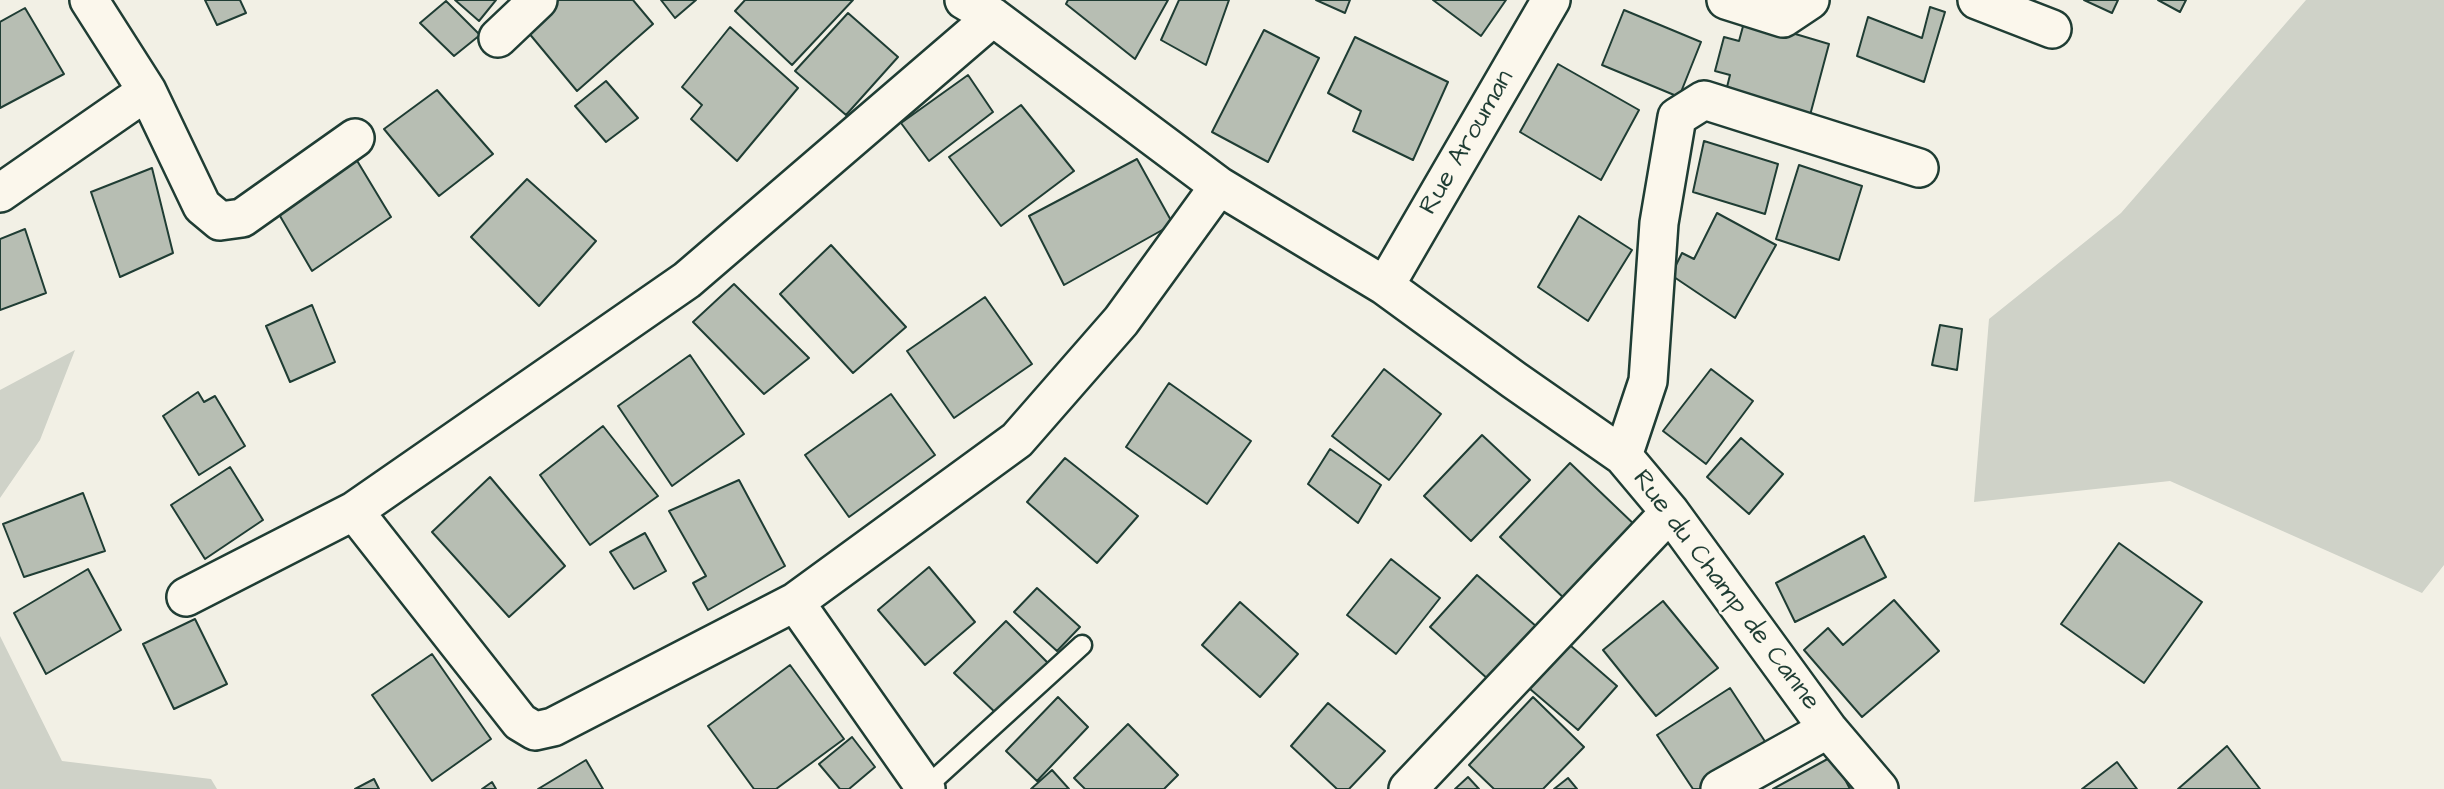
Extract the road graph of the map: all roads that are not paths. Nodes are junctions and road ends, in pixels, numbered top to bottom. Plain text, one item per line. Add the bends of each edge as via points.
1 (89, 0) edge
2 (538, 0) edge
3 (1551, 0) edge
4 (1726, 0) edge
5 (1810, 0) edge
6 (1977, 0) edge
7 (978, 8) edge
8 (2052, 29) dead end
9 (498, 38) dead end
10 (147, 91) junction
11 (355, 138) dead end
12 (1919, 168) dead end
13 (1219, 186) junction
14 (0, 193) edge
15 (1385, 286) junction
16 (1623, 456) junction
17 (354, 511) junction
18 (1670, 512) junction
19 (186, 597) dead end
20 (795, 602) junction
21 (1082, 645) dead end
22 (1828, 729) junction
23 (925, 788) edge
24 (1408, 789) edge
25 (1720, 789) edge
26 (1879, 789) edge

1 - 10 street
2 - 9 street
3 - 15 street, Rue Arouman
4 - 5 street via 1783,18
6 - 8 street
7 - 13 street, Rue du Champ de Canne
7 - 17 street via 687,280
10 - 11 street via 202,206 220,221 242,218
10 - 14 street
12 - 16 street via 1704,100 1677,117 1659,223 1648,381
13 - 15 street, Rue du Champ de Canne
13 - 20 street via 1121,321 1017,440
15 - 16 street, Rue du Champ de Canne
16 - 18 street, Rue du Champ de Canne
17 - 19 street
17 - 20 street via 520,722 535,731 553,727
18 - 22 street, Rue du Champ de Canne
18 - 24 street
20 - 23 street
21 - 23 lane
22 - 25 street
22 - 26 street, Rue du Champ de Canne

